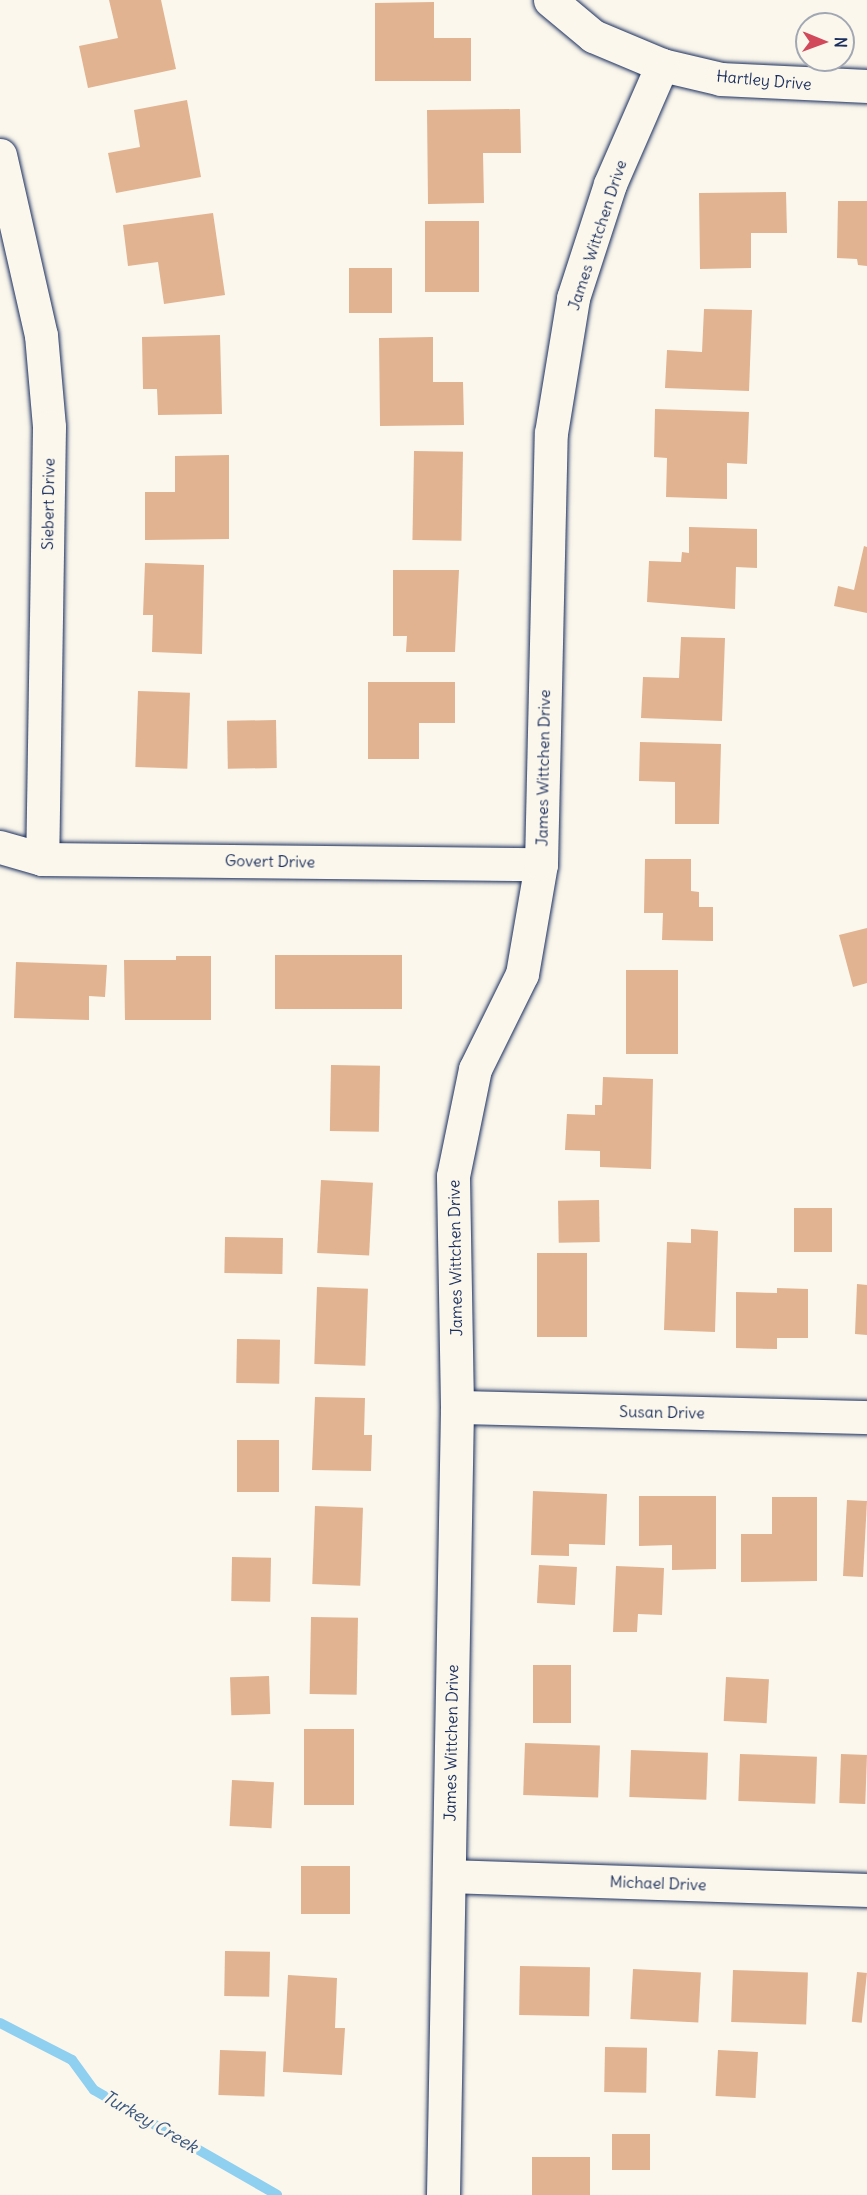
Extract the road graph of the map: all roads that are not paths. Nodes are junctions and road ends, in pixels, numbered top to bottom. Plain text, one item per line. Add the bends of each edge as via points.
1 (550, 0) edge
2 (662, 65) junction
3 (867, 86) edge
4 (0, 154) edge
5 (0, 847) edge
6 (42, 859) junction
7 (541, 864) junction
8 (458, 1407) junction
9 (867, 1417) edge
10 (449, 1876) junction
11 (867, 1890) edge
12 (442, 2195) edge

1 - 2 street, Hartley Drive via 593,36
2 - 3 street, Hartley Drive via 722,79
2 - 7 street, James Wittchen Drive via 610,184 573,298 551,433
4 - 6 street, Siebert Drive via 40,335 49,427
5 - 6 street, Govert Drive
6 - 7 street, Govert Drive
7 - 8 street, James Wittchen Drive via 522,974 475,1069 453,1176
8 - 9 street, Susan Drive
8 - 10 street, James Wittchen Drive
10 - 11 street, Michael Drive
10 - 12 street, James Wittchen Drive

